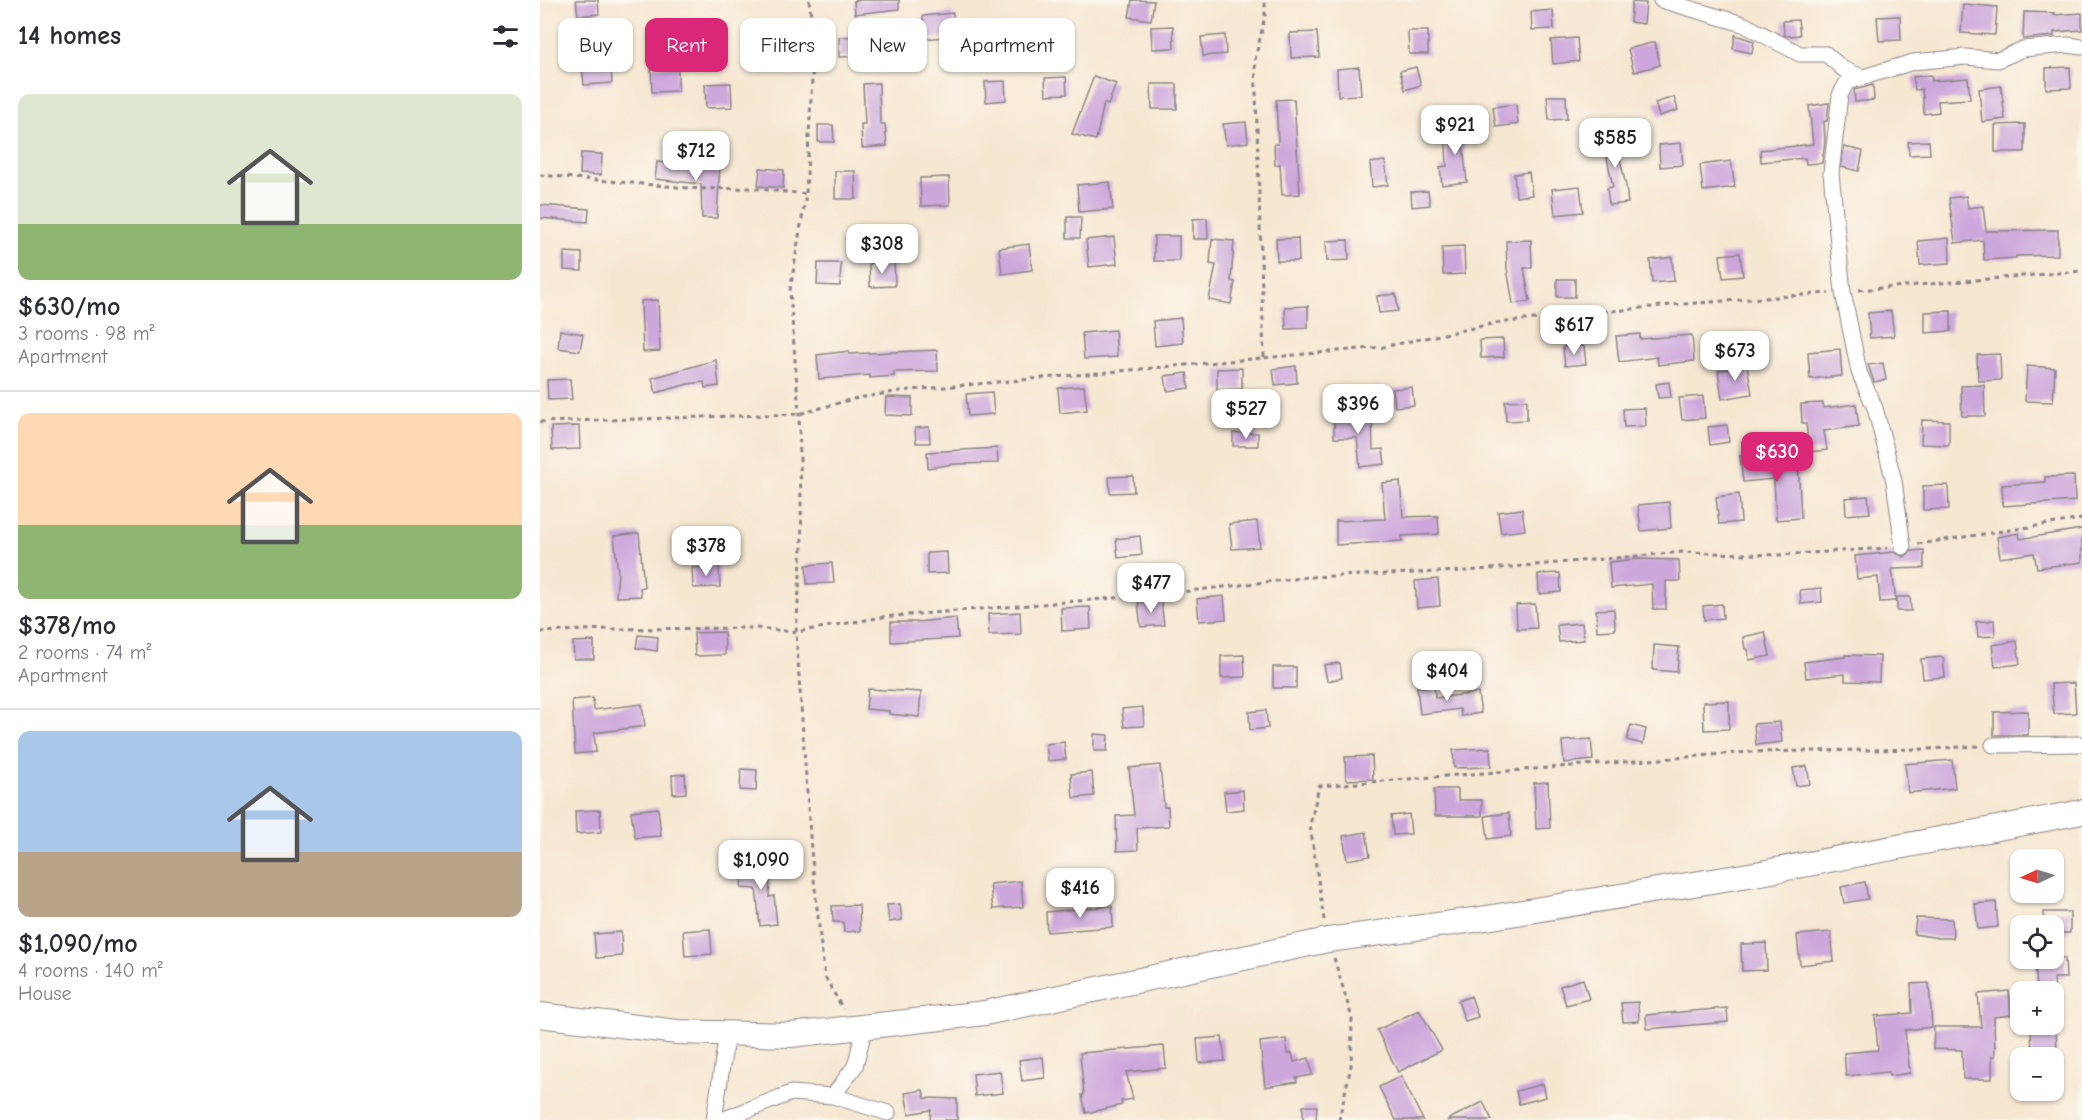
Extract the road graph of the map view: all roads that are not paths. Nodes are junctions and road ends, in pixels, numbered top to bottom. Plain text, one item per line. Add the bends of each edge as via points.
1 (1660, 0) edge
2 (2082, 47) edge
3 (1862, 77) junction
4 (1903, 547) road end
5 (2082, 744) edge
6 (1993, 745) road end
7 (2082, 812) edge
8 (540, 1015) edge
9 (856, 1028) junction
10 (727, 1033) junction
11 (833, 1096) junction
12 (888, 1113) dead end
13 (714, 1120) edge
14 (722, 1120) edge

1 - 3 street via 1743,24 1800,54 1826,54 1843,69
2 - 3 street via 2023,48 1998,60 1966,57 1913,62
3 - 4 street via 1847,82 1840,95 1831,173 1843,292 1859,372 1875,408 1894,481
5 - 6 street
7 - 9 highway via 1474,921 1328,940 985,1013
8 - 10 highway via 677,1032
9 - 10 highway via 790,1035
9 - 11 street via 855,1066
10 - 13 street
11 - 12 street
11 - 14 street via 790,1093

